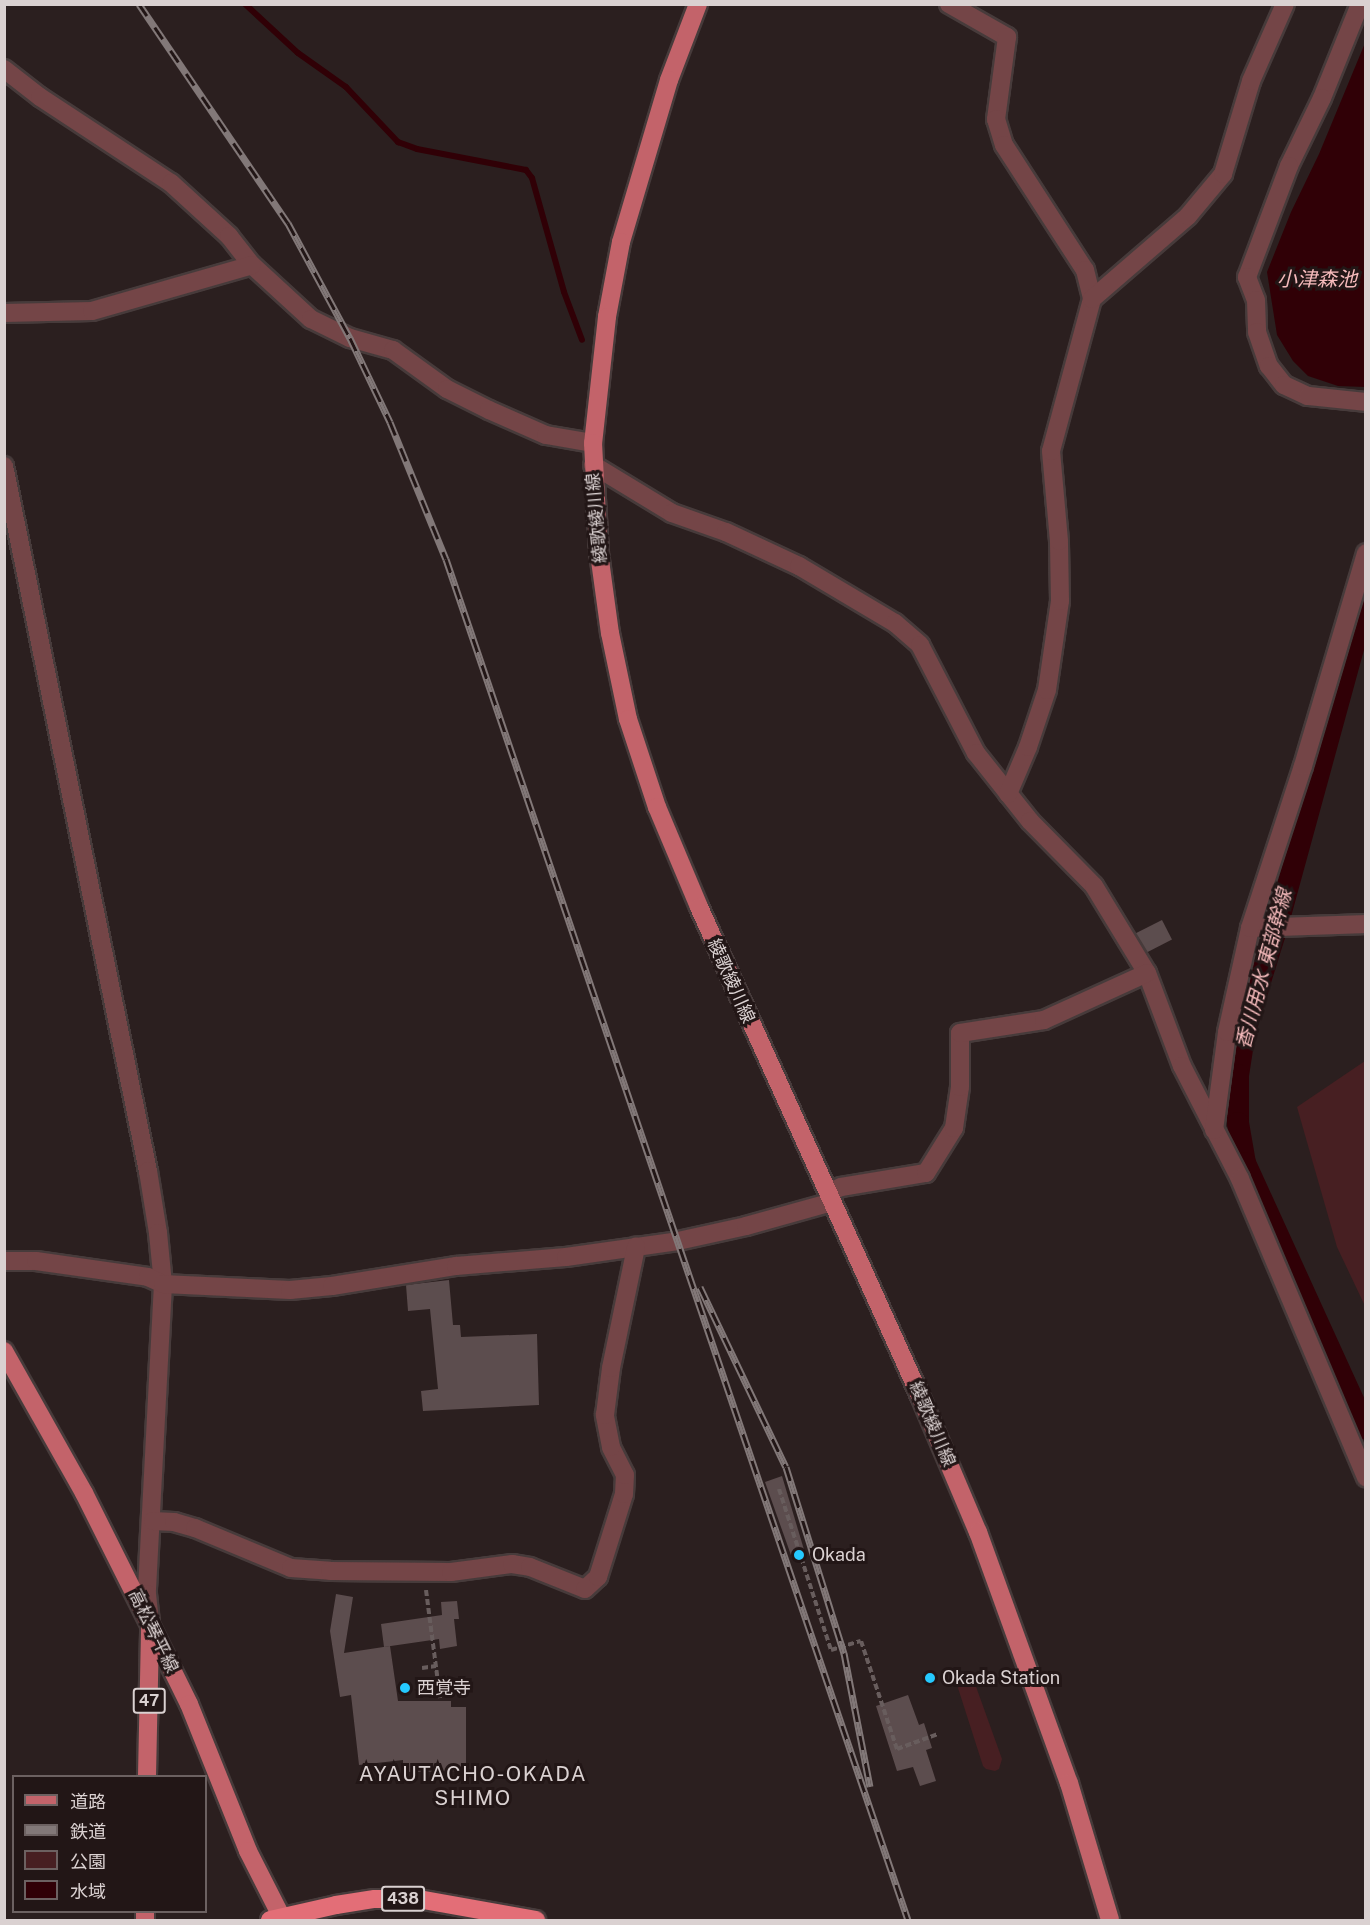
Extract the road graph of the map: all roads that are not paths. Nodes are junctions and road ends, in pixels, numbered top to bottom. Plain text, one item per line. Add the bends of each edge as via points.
1 (698, 4) edge
2 (949, 4) edge
3 (1284, 4) edge
4 (1360, 4) edge
5 (4, 69) edge
6 (252, 265) junction
7 (1092, 299) junction
8 (4, 313) edge
9 (1365, 402) edge
10 (593, 443) junction
11 (593, 465) junction
12 (4, 466) edge
13 (1365, 553) edge
14 (1008, 794) junction
15 (1365, 924) edge
16 (1250, 928) junction
17 (1147, 974) junction
18 (1214, 1130) junction
19 (830, 1197) junction
20 (636, 1247) junction
21 (4, 1261) edge
22 (163, 1284) junction
23 (4, 1350) edge
24 (1365, 1477) edge
25 (153, 1521) junction
26 (150, 1625) junction
27 (147, 1775) edge
28 (278, 1919) edge
29 (536, 1920) edge
30 (1110, 1920) edge

1 - 10 main road, 綾歌綾川線 via 669,80 621,242 607,317
2 - 7 street via 1008,37 996,119 1004,145 1085,270
3 - 7 street via 1251,81 1223,174 1188,216
4 - 9 street via 1289,166 1247,276 1256,300 1257,332 1269,366 1284,385 1308,396
5 - 6 street via 171,183 229,236
6 - 8 street via 92,311
6 - 10 street via 311,318 328,328 393,350 447,389 546,435
7 - 14 street via 1051,451 1060,602 1047,690
10 - 11 main road, 綾歌綾川線
11 - 14 street via 672,513 726,532 799,566 895,623 920,645 976,753
11 - 19 main road, 綾歌綾川線 via 609,633 628,719 657,807 699,907
12 - 22 street via 148,1171
13 - 16 street via 1303,766
14 - 17 street via 1094,886
15 - 16 street
16 - 18 street via 1227,1032
17 - 18 street via 1182,1066
17 - 19 street via 1044,1020 960,1033 960,1087 954,1128 926,1173 842,1187
18 - 24 street via 1240,1179
19 - 20 street via 746,1226
19 - 30 main road, 綾歌綾川線 via 978,1532 1069,1783
20 - 22 street via 456,1266 290,1290
20 - 25 street via 605,1415 611,1447 626,1475 624,1494 598,1577 585,1589 512,1564 452,1572 291,1568 195,1528
21 - 22 street via 36,1261 148,1277
22 - 25 street
23 - 26 main road, 高松琴平線 via 84,1493
25 - 26 street via 147,1594
26 - 27 main road, 47
26 - 28 main road, 高松琴平線 via 189,1704
28 - 29 highway, 438 via 375,1899 418,1899

